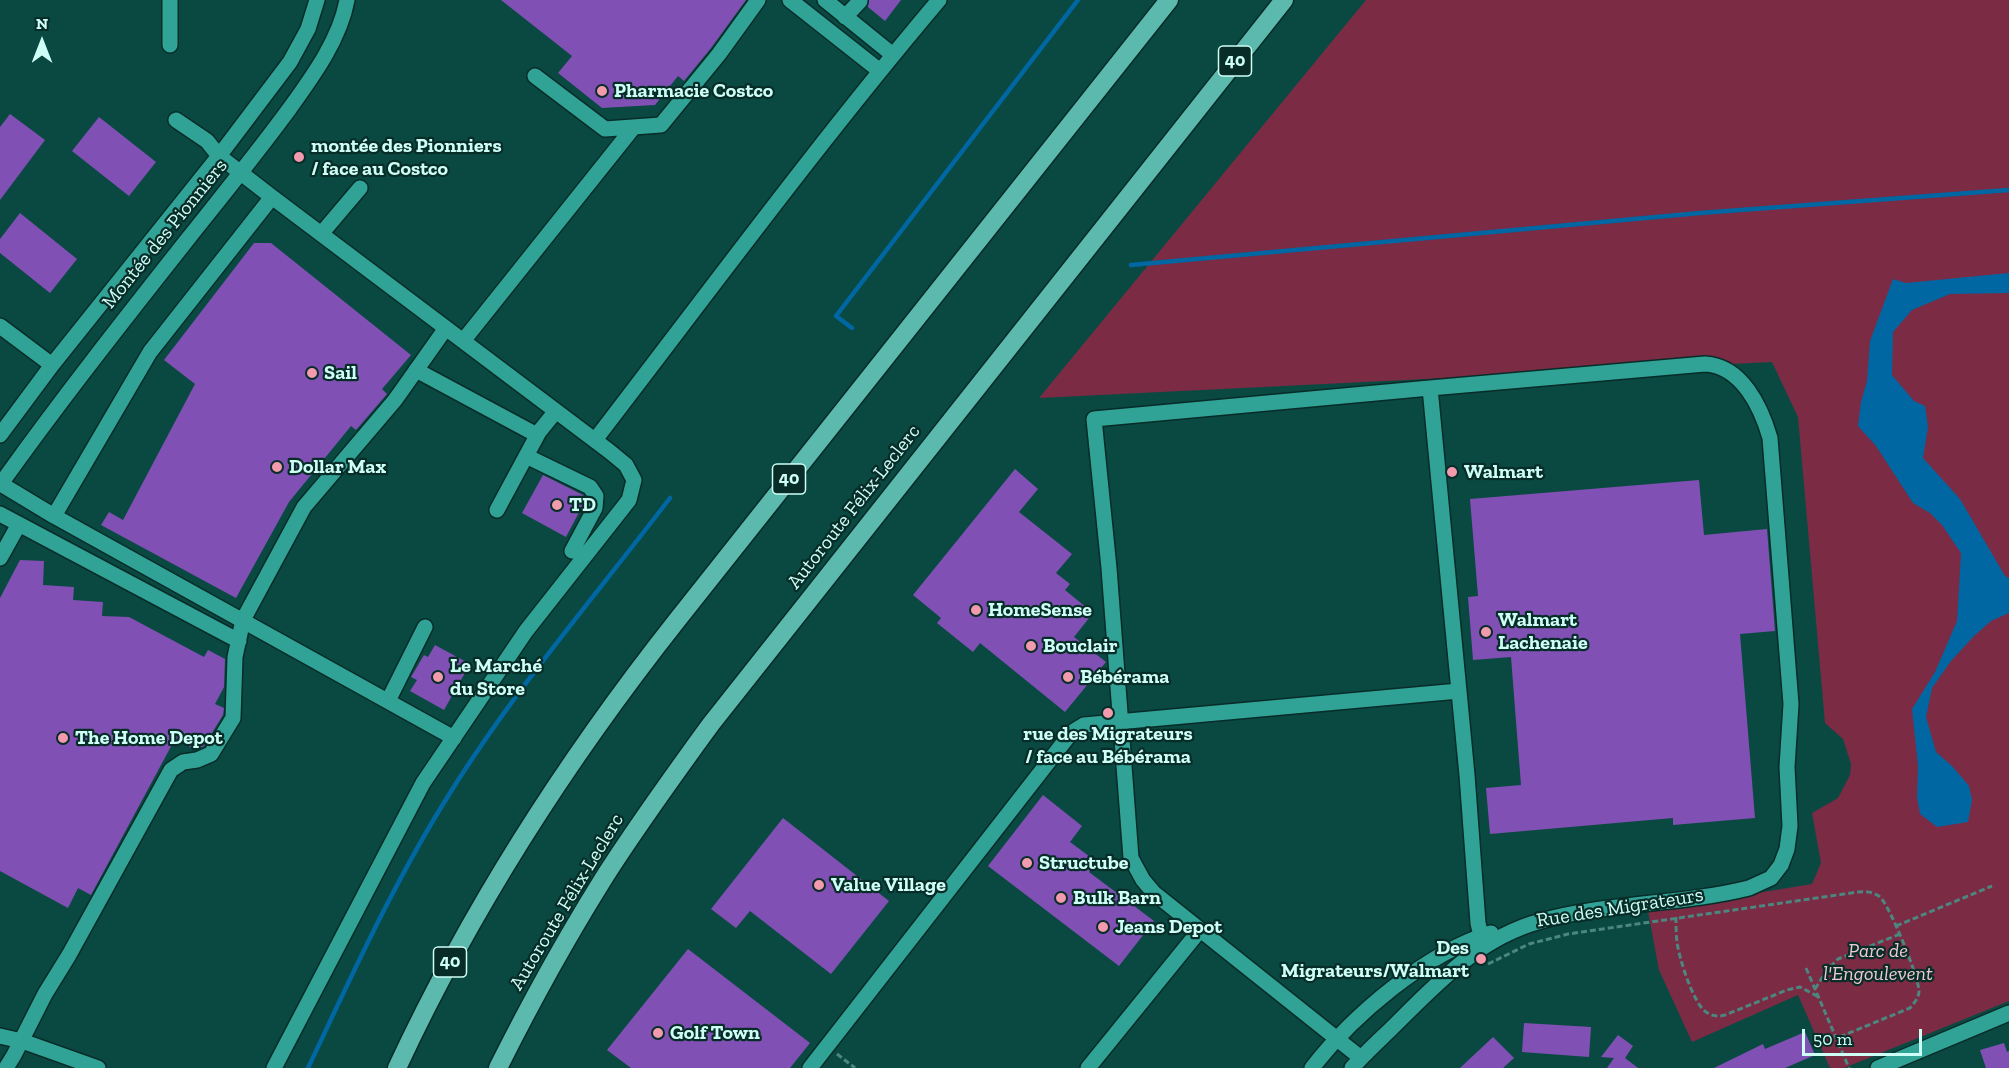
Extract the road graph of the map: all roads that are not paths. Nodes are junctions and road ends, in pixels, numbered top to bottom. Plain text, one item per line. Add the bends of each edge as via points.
1 (170, 0) edge
2 (317, 0) edge
3 (347, 0) edge
4 (758, 0) edge
5 (790, 0) edge
6 (825, 0) edge
7 (939, 0) edge
8 (1169, 0) edge
9 (1284, 0) edge
10 (860, 1) edge
11 (845, 17) junction
12 (170, 45) dead end
13 (892, 55) junction
14 (880, 71) junction
15 (535, 76) dead end
16 (176, 120) dead end
17 (633, 128) junction
18 (219, 156) junction
19 (241, 173) junction
20 (360, 188) dead end
21 (272, 197) junction
22 (321, 234) junction
23 (0, 326) edge
24 (446, 328) junction
25 (464, 341) junction
26 (52, 365) junction
27 (416, 370) junction
28 (1430, 387) junction
29 (556, 411) junction
30 (0, 435) edge
31 (537, 435) junction
32 (595, 440) junction
33 (526, 456) junction
34 (1, 484) edge
35 (497, 510) dead end
36 (0, 514) edge
37 (54, 516) junction
38 (19, 524) junction
39 (572, 551) dead end
40 (0, 558) edge
41 (243, 620) junction
42 (425, 627) dead end
43 (239, 641) junction
44 (1459, 691) junction
45 (388, 700) junction
46 (1121, 721) junction
47 (454, 738) junction
48 (1200, 930) junction
49 (1483, 941) junction
50 (2009, 1013) edge
51 (0, 1029) edge
52 (0, 1036) edge
53 (1338, 1038) junction
54 (22, 1041) junction
55 (1356, 1063) edge
56 (6, 1068) edge
57 (98, 1068) edge
58 (274, 1068) edge
59 (397, 1068) edge
60 (498, 1068) edge
61 (810, 1068) edge
62 (1088, 1068) edge
63 (1312, 1068) edge
64 (1878, 1068) edge

1 - 12 street
2 - 18 street, Montée des Pionniers via 308,29 290,62
3 - 19 street, Montée des Pionniers via 322,59
4 - 17 street via 661,125
5 - 14 street
6 - 11 street
7 - 13 street
8 - 59 highway, 40 via 601,720 486,897
9 - 60 highway, Autoroute Félix-Leclerc / 40 via 686,758 586,907
10 - 11 street
11 - 13 street
13 - 14 street
14 - 32 street
15 - 17 street via 605,129
16 - 18 street via 207,141
17 - 25 street
18 - 19 street
18 - 26 street, Montée des Pionniers
19 - 21 street
19 - 34 street, Montée des Pionniers via 93,359
20 - 22 street
21 - 22 street
21 - 37 street via 150,352
22 - 24 street
23 - 26 street
24 - 25 street
24 - 27 street
25 - 29 street
26 - 30 street, Montée des Pionniers
27 - 31 street
27 - 41 street via 304,507
28 - 44 street
28 - 46 street, Rue des Migrateurs via 1094,419
28 - 49 street, Rue des Migrateurs via 1705,364 1725,368 1740,381 1764,418 1774,473 1791,704 1787,767 1790,826 1784,859 1776,872 1742,890 1584,912 1529,924
29 - 31 street
29 - 32 street
31 - 33 street
32 - 47 street via 626,465 634,480 629,500 526,631
33 - 35 street
33 - 39 street via 590,487 596,495 595,508
34 - 37 street
36 - 38 street
37 - 41 street
38 - 40 street
38 - 43 street
41 - 43 street
41 - 45 street
42 - 45 street
43 - 54 street via 233,718 211,754 171,770
44 - 46 street
44 - 49 street via 1478,923
45 - 47 street
46 - 48 street via 1131,858 1148,886
46 - 61 street via 1084,725 1071,733
47 - 58 street via 419,791
48 - 53 street
48 - 62 street
49 - 53 street, Rue des Migrateurs via 1453,948 1412,973
49 - 55 street, Rue des Migrateurs
50 - 64 street
51 - 54 street
52 - 54 street
53 - 55 street
53 - 63 street, Rue des Migrateurs
54 - 56 street
54 - 57 street

